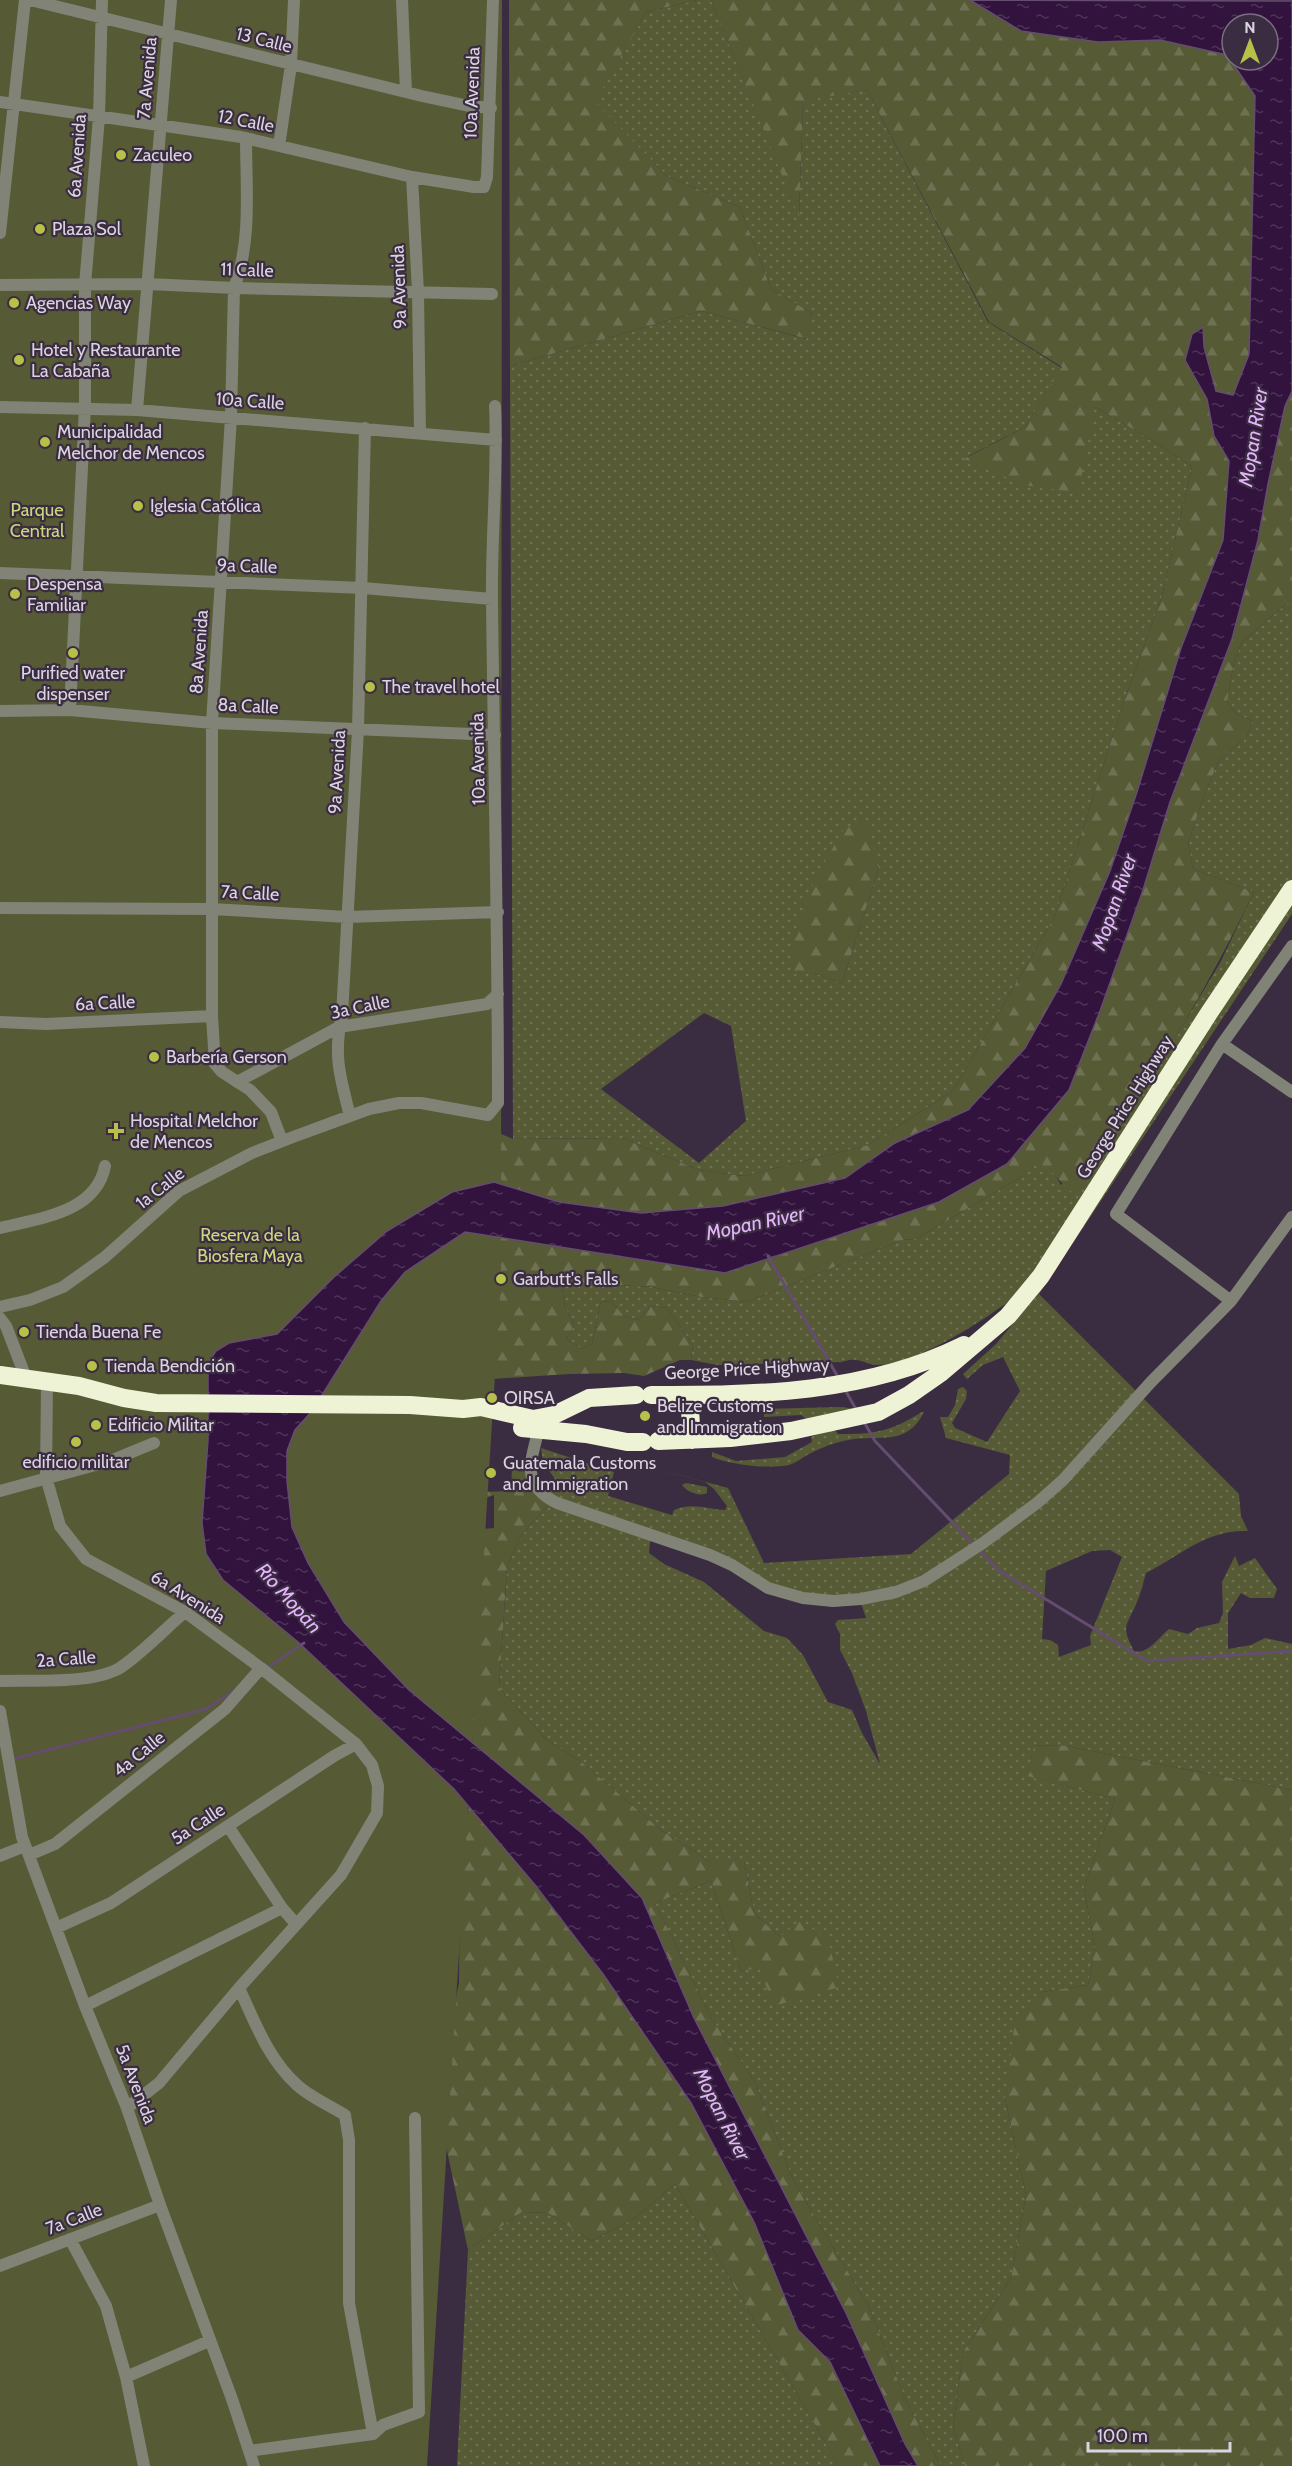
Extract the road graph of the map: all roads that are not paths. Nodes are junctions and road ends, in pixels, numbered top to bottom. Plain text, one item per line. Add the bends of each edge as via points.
1 (18, 0) edge
2 (25, 0) edge
3 (30, 0) edge
4 (102, 0) edge
5 (171, 0) edge
6 (294, 0) edge
7 (402, 0) edge
8 (493, 0) edge
9 (101, 16) junction
10 (170, 36) junction
11 (291, 65) junction
12 (406, 92) junction
13 (8, 104) edge
14 (491, 108) junction
15 (99, 117) junction
16 (160, 125) junction
17 (246, 138) junction
18 (279, 146) junction
19 (0, 161) edge
20 (412, 177) junction
21 (484, 187) joint
22 (1, 207) edge
23 (0, 233) edge
24 (148, 284) junction
25 (0, 285) edge
26 (85, 285) junction
27 (234, 288) junction
28 (418, 292) junction
29 (492, 294) dead end
30 (495, 406) dead end
31 (0, 407) edge
32 (85, 408) junction
33 (137, 410) junction
34 (231, 417) junction
35 (364, 428) junction
36 (420, 433) junction
37 (496, 440) junction
38 (0, 573) edge
39 (77, 577) junction
40 (222, 583) junction
41 (363, 588) junction
42 (492, 599) junction
43 (70, 710) junction
44 (0, 711) edge
45 (212, 723) junction
46 (358, 730) junction
47 (495, 735) junction
48 (1292, 889) edge
49 (0, 908) edge
50 (212, 909) junction
51 (498, 912) junction
52 (347, 917) junction
53 (1292, 946) edge
54 (498, 994) junction
55 (212, 1016) junction
56 (0, 1022) edge
57 (339, 1027) junction
58 (1222, 1044) junction
59 (237, 1082) junction
60 (1292, 1092) edge
61 (493, 1111) joint
62 (350, 1116) junction
63 (282, 1141) junction
64 (105, 1166) dead end
65 (1292, 1217) edge
66 (0, 1228) edge
67 (1231, 1301) junction
68 (0, 1307) edge
69 (0, 1318) edge
70 (982, 1336) junction
71 (0, 1375) edge
72 (26, 1378) junction
73 (47, 1381) junction
74 (689, 1395) junction
75 (540, 1424) junction
76 (692, 1440) junction
77 (154, 1443) dead end
78 (46, 1477) junction
79 (0, 1491) edge
80 (185, 1612) junction
81 (261, 1668) junction
82 (0, 1681) edge
83 (0, 1711) edge
84 (356, 1744) junction
85 (3, 1748) edge
86 (228, 1826) junction
87 (27, 1850) junction
88 (0, 1856) edge
89 (282, 1908) junction
90 (296, 1924) junction
91 (56, 1928) junction
92 (239, 1988) junction
93 (86, 2006) junction
94 (127, 2108) junction
95 (415, 2118) dead end
96 (160, 2205) junction
97 (70, 2240) junction
98 (0, 2266) edge
99 (209, 2341) junction
100 (126, 2377) junction
101 (373, 2434) junction
102 (249, 2451) junction
103 (144, 2466) edge
104 (254, 2466) edge

1 - 13 street
2 - 13 street
3 - 9 street, 13 Calle
4 - 9 street, 6a Avenida
5 - 10 street, 7a Avenida
6 - 11 street
7 - 12 street
8 - 14 street, 10a Avenida
9 - 10 street, 13 Calle
9 - 15 street, 6a Avenida
10 - 11 street, 13 Calle
10 - 16 street, 7a Avenida
11 - 12 street, 13 Calle
11 - 18 street
12 - 14 street, 13 Calle
13 - 15 street, 12 Calle
13 - 19 street
13 - 22 street
14 - 21 street, 10a Avenida via 488,177
15 - 16 street, 12 Calle
15 - 26 street, 6a Avenida
16 - 17 street, 12 Calle
16 - 24 street, 7a Avenida
17 - 18 street, 12 Calle
17 - 27 street, 8a Avenida via 244,245
18 - 20 street, 12 Calle
20 - 21 street, 12 Calle
20 - 28 street, 9a Avenida
22 - 23 street
24 - 26 street, 11 Calle
24 - 27 street, 11 Calle
24 - 33 street, 7a Avenida
25 - 26 street, 11 Calle
26 - 32 street, 6a Avenida
27 - 28 street, 11 Calle
27 - 34 street, 8a Avenida
28 - 29 street, 11 Calle
28 - 36 street, 9a Avenida
30 - 37 street, 10a Avenida
31 - 32 street, 10a Calle
32 - 33 street, 10a Calle
32 - 39 street, 6a Avenida
33 - 34 street, 10a Calle
34 - 35 street, 10a Calle
34 - 40 street, 8a Avenida
35 - 36 street, 10a Calle
35 - 41 street, 9a Avenida
36 - 37 street, 10a Calle
37 - 42 street, 10a Avenida
38 - 39 street, 9a Calle
39 - 40 street, 9a Calle
39 - 43 street, 6a Avenida
40 - 41 street, 9a Calle
40 - 45 street, 8a Avenida
41 - 42 street, 9a Calle
41 - 46 street, 9a Avenida
42 - 47 street, 10a Avenida
43 - 44 street, 8a Calle
43 - 45 street, 8a Calle
45 - 46 street, 8a Calle
45 - 50 street, 8a Avenida
46 - 47 street, 8a Calle
46 - 52 street, 9a Avenida
47 - 51 street, 10a Avenida
48 - 70 highway, George Price Highway via 1041,1276 1008,1316
49 - 50 street, 7a Calle
50 - 52 street, 7a Calle
50 - 55 street, 8a Avenida
51 - 52 street, 7a Calle
51 - 54 street, 10a Avenida
52 - 57 street, 9a Avenida
53 - 58 street
54 - 57 street, 3a Calle via 487,1004
54 - 61 street, 10a Avenida via 498,1103
55 - 56 street, 6a Calle via 46,1024
55 - 59 street, 8a Avenida via 215,1064
57 - 59 street, 3a Calle
57 - 62 street, 9a Avenida via 336,1049
58 - 60 street
58 - 67 street via 1116,1214
59 - 63 street, 8a Avenida via 271,1113
61 - 62 street, 1a Calle via 488,1115 410,1102
62 - 63 street, 1a Calle
63 - 68 street, 1a Calle via 179,1191 105,1257 63,1287
64 - 66 street via 103,1179 91,1195 69,1210
65 - 67 street
67 - 75 street via 1037,1503 924,1581 861,1599 833,1601 783,1594 710,1555 545,1497 530,1475
69 - 72 street
70 - 74 highway, George Price Highway via 908,1368 848,1384
70 - 76 highway, George Price Highway via 924,1385 878,1412 791,1431
71 - 72 highway, George Price Highway
72 - 73 highway, George Price Highway
73 - 75 highway, George Price Highway via 140,1401 463,1408
73 - 78 street, 6a Avenida
74 - 75 highway, George Price Highway via 589,1398
74 - 76 highway
75 - 76 highway, George Price Highway via 627,1442
77 - 78 street via 110,1461
78 - 79 street
78 - 80 street, 6a Avenida via 60,1526 86,1559
80 - 81 street, 6a Avenida
80 - 82 street, 2a Calle via 121,1668 105,1675
81 - 84 street, 6a Avenida
81 - 87 street, 4a Calle via 225,1709 55,1844
83 - 85 street, 5a Avenida
84 - 86 street, 5a Calle
84 - 90 street, 6a Avenida via 372,1765 378,1786 377,1813 341,1875
85 - 87 street, 5a Avenida
86 - 89 street
86 - 91 street, 5a Calle via 111,1903
87 - 88 street, 4a Calle
87 - 91 street, 5a Avenida
89 - 90 street
89 - 93 street
90 - 92 street
91 - 93 street, 5a Avenida
92 - 94 street via 159,2083
92 - 101 street via 264,2043 282,2070 299,2086 345,2115 349,2140 349,2303
93 - 94 street, 5a Avenida
94 - 96 street, 5a Avenida
95 - 101 street via 419,2412 383,2425
96 - 97 street, 7a Calle
96 - 99 street, 5a Avenida
97 - 98 street, 7a Calle
97 - 100 street via 106,2306
99 - 100 street
99 - 102 street, 5a Avenida
100 - 103 street
101 - 102 street
102 - 104 street, 5a Avenida

